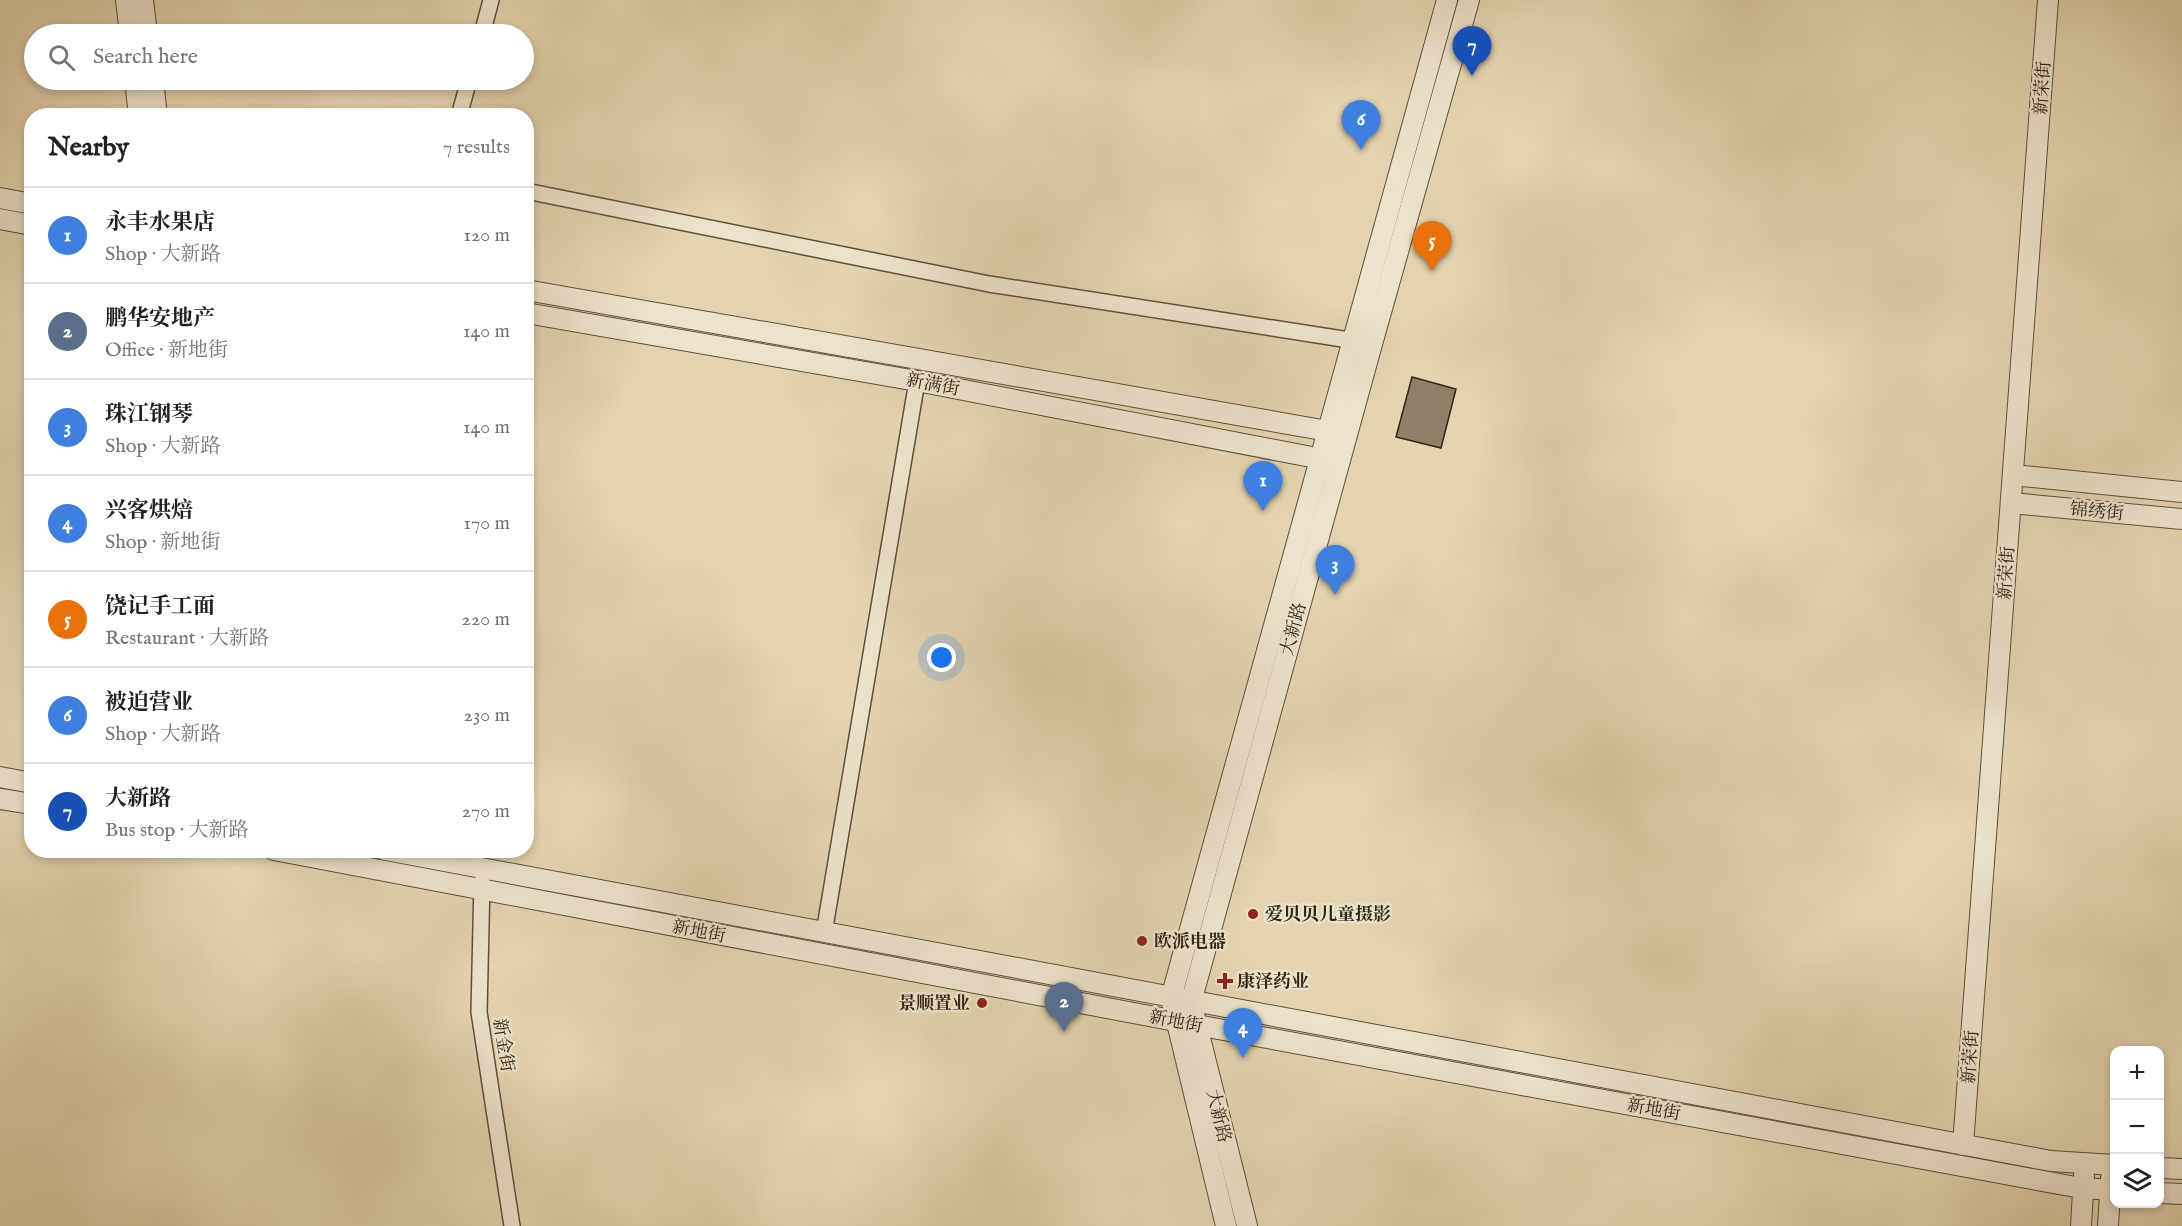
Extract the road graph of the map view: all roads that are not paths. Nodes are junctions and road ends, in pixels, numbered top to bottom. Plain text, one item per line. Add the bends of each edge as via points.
1 (126, 0) edge
2 (143, 0) edge
3 (491, 0) edge
4 (1447, 0) edge
5 (1469, 0) edge
6 (2048, 0) edge
7 (129, 24) edge
8 (146, 24) edge
9 (485, 24) edge
10 (136, 90) edge
11 (154, 90) edge
12 (466, 90) edge
13 (138, 108) edge
14 (156, 108) edge
15 (461, 108) edge
16 (534, 193) edge
17 (0, 198) edge
18 (24, 202) edge
19 (0, 219) edge
20 (24, 224) edge
21 (534, 291) edge
22 (534, 314) edge
23 (1372, 344) junction
24 (917, 381) junction
25 (1328, 431) junction
26 (1339, 462) junction
27 (2013, 475) junction
28 (2182, 492) edge
29 (2011, 503) junction
30 (2182, 519) edge
31 (0, 777) edge
32 (24, 782) edge
33 (0, 799) edge
34 (24, 803) edge
35 (316, 858) edge
36 (427, 858) edge
37 (483, 869) junction
38 (824, 933) junction
39 (1171, 998) junction
40 (1191, 1002) junction
41 (1963, 1145) junction
42 (2085, 1163) junction
43 (2110, 1165) edge
44 (2164, 1168) edge
45 (2182, 1169) edge
46 (2110, 1189) edge
47 (2164, 1193) edge
48 (2182, 1194) edge
49 (2110, 1202) edge
50 (512, 1226) edge
51 (1226, 1226) edge
52 (1247, 1226) edge
53 (2081, 1226) edge
54 (2108, 1226) edge

1 - 7 street
2 - 8 street
3 - 9 street
4 - 25 street, 大新路
5 - 23 street, 大新路
6 - 27 street, 新荣街
10 - 13 street
11 - 14 street
12 - 15 street
16 - 23 street via 989,284
17 - 18 street
19 - 20 street
21 - 25 street, 新满街
22 - 24 street, 新满街
23 - 26 street, 大新路
24 - 26 street, 新满街
24 - 38 street
25 - 39 street, 大新路
26 - 40 street, 大新路
27 - 28 street, 锦绣街
27 - 29 street, 新荣街
29 - 30 street, 锦绣街
29 - 41 street, 新荣街
31 - 32 street
33 - 34 street
35 - 46 street, 新地街 via 1211,1028 2060,1184
36 - 37 street, 新地街
37 - 38 street, 新地街
37 - 50 street, 新金街 via 478,1012
38 - 39 street, 新地街
39 - 40 street, 新地街
39 - 51 street, 大新路
40 - 41 street, 新地街
40 - 52 street, 大新路
41 - 42 street, 新地街
42 - 43 street, 新地街
42 - 53 street
44 - 45 street
47 - 48 street
49 - 54 street

